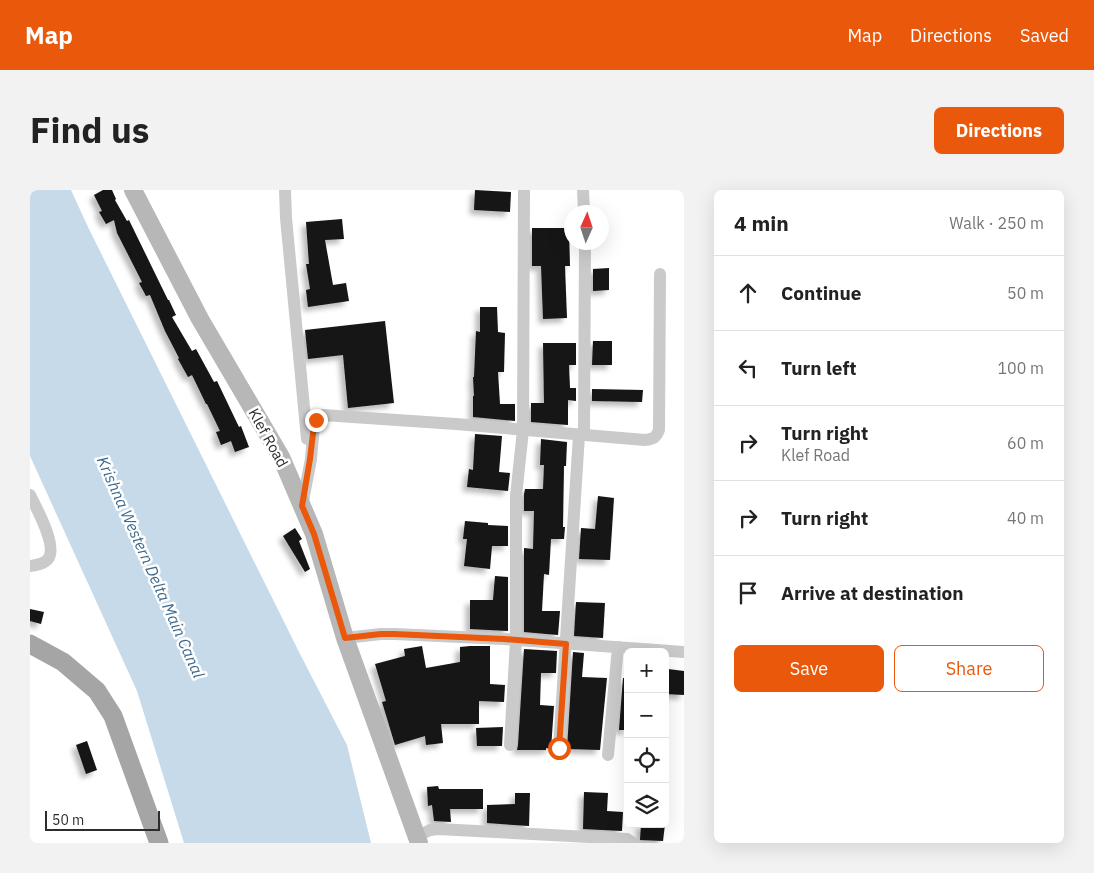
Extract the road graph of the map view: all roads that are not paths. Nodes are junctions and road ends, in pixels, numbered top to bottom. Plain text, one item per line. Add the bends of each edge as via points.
1 (133, 190) edge
2 (285, 190) edge
3 (524, 190) edge
4 (583, 190) edge
5 (584, 205) edge
6 (585, 250) edge
7 (660, 274) dead end
8 (523, 430) junction
9 (582, 435) junction
10 (310, 466) junction
11 (30, 495) edge
12 (302, 506) junction
13 (30, 566) edge
14 (345, 638) junction
15 (516, 640) junction
16 (30, 644) edge
17 (566, 644) junction
18 (618, 647) junction
19 (684, 652) edge
20 (510, 745) dead end
21 (559, 748) dead end
22 (608, 754) dead end
23 (418, 840) edge
24 (159, 843) edge
25 (633, 843) edge

1 - 12 main road, Klef Road via 200,319 281,457
2 - 10 street
3 - 8 street
4 - 5 street
6 - 9 street
7 - 9 street via 657,435 645,440
8 - 9 street
8 - 10 street via 323,415 314,425
8 - 15 street via 516,496
9 - 17 street
10 - 12 street
11 - 13 street via 43,520 51,547 48,559
12 - 14 main road, Klef Road via 314,534
14 - 15 street via 394,634
14 - 23 main road, Klef Road
15 - 17 street
15 - 20 street
16 - 24 main road via 63,662 97,691 113,716
17 - 18 street
17 - 21 street
18 - 19 street
18 - 22 street
23 - 25 street via 430,830 438,829 627,839

